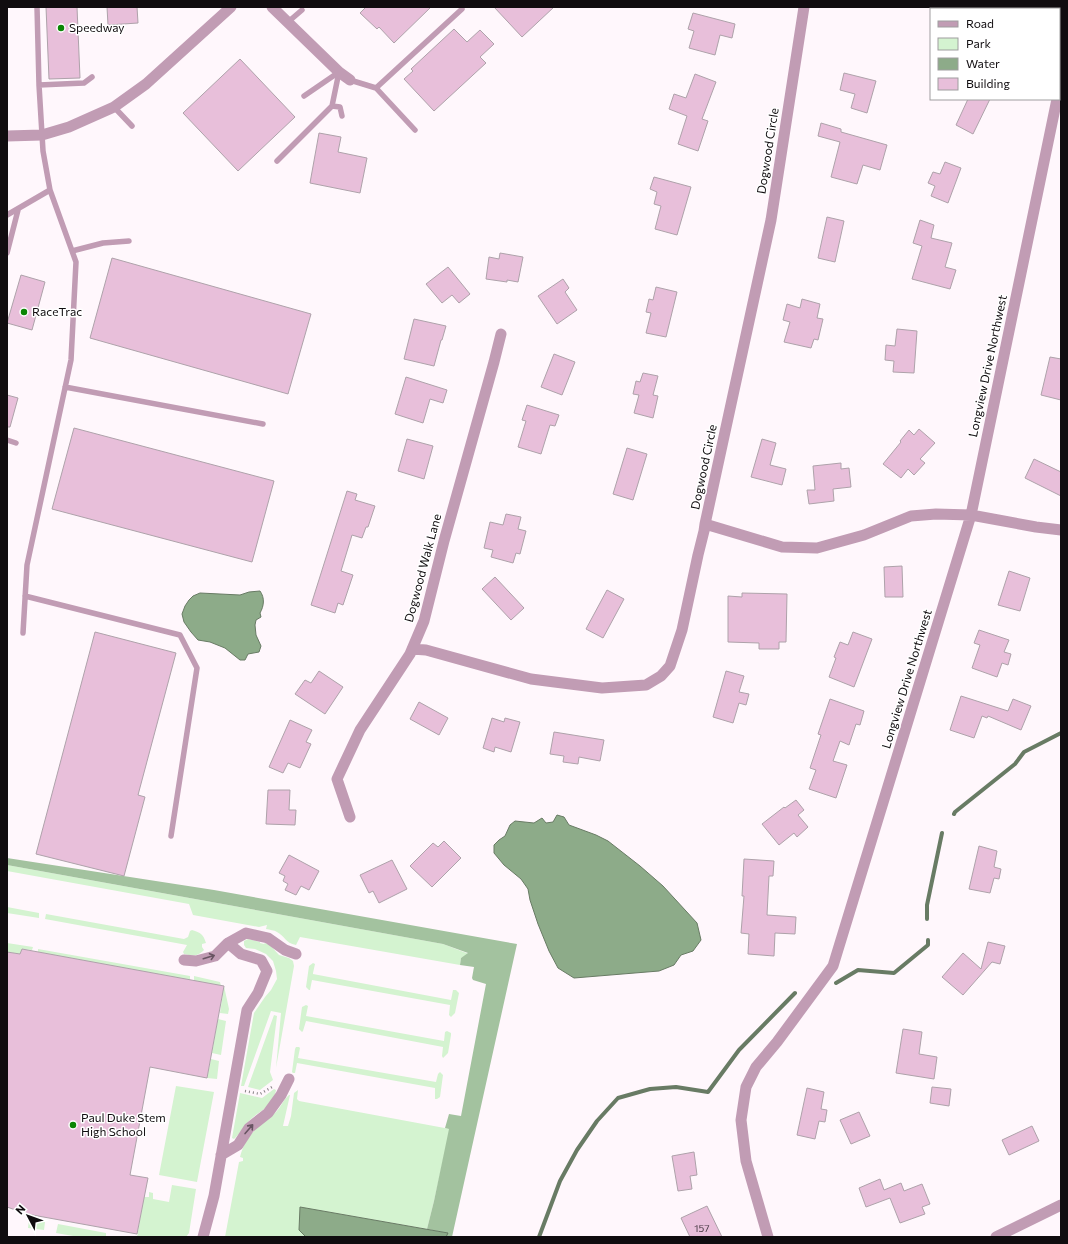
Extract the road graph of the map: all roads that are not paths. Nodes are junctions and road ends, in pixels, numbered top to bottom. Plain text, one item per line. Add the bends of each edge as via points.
1 (37, 7) edge
2 (272, 7) edge
3 (804, 7) edge
4 (228, 8) edge
5 (462, 9) dead end
6 (302, 10) dead end
7 (288, 22) junction
8 (339, 72) junction
9 (92, 77) dead end
10 (350, 80) joint
11 (39, 85) junction
12 (376, 88) junction
13 (304, 96) dead end
14 (1056, 100) edge
15 (332, 106) junction
16 (114, 107) junction
17 (342, 116) dead end
18 (132, 126) dead end
19 (415, 130) dead end
20 (42, 135) junction
21 (7, 136) edge
22 (277, 161) dead end
23 (50, 190) junction
24 (18, 210) junction
25 (7, 215) edge
26 (129, 241) dead end
27 (72, 252) junction
28 (7, 253) edge
29 (501, 334) dead end
30 (65, 387) junction
31 (263, 424) dead end
32 (7, 440) edge
33 (16, 443) dead end
34 (971, 515) junction
35 (705, 524) junction
36 (1061, 530) edge
37 (25, 596) junction
38 (23, 633) dead end
39 (412, 649) junction
40 (350, 816) dead end
41 (171, 836) dead end
42 (228, 943) junction
43 (296, 954) dead end
44 (184, 960) dead end
45 (289, 1079) dead end
46 (221, 1155) junction
47 (1061, 1205) edge
48 (203, 1237) edge
49 (768, 1237) edge
50 (996, 1237) edge

1 - 11 lane
2 - 7 street
3 - 35 street, Dogwood Circle via 771,220
4 - 16 street via 146,84
5 - 12 lane
6 - 7 lane
7 - 8 street
8 - 10 street
8 - 13 lane
8 - 15 lane
9 - 11 lane via 84,83
10 - 12 lane
11 - 20 lane
12 - 19 lane
14 - 34 street, Longview Drive Northwest
15 - 17 lane via 340,107
15 - 22 lane
16 - 18 lane
16 - 20 street via 69,127
20 - 21 street
20 - 23 lane
23 - 24 lane
23 - 27 lane
24 - 25 lane
24 - 28 lane
26 - 27 lane via 103,243
27 - 30 lane via 76,262 71,360
29 - 39 street, Dogwood Walk Lane via 424,621
30 - 31 lane
30 - 37 lane via 27,565
32 - 33 lane
34 - 35 street via 911,516 818,548 782,547
34 - 36 street
34 - 49 street, Longview Drive Northwest via 833,966 756,1067 746,1087 741,1120 746,1160
35 - 39 street, Dogwood Circle via 682,630 670,666 662,676 646,685 602,688 530,679 426,650
37 - 38 lane
37 - 41 lane via 180,635 197,668
39 - 40 street, Dogwood Walk Lane via 360,730 338,779
42 - 43 street via 246,934 268,938
44 -> 42 street via 196,961 215,956
42 - 46 street via 241,954 261,960 267,971 258,993 247,1010
46 -> 45 street via 238,1145 249,1128 268,1113
46 - 48 street
47 - 50 street

